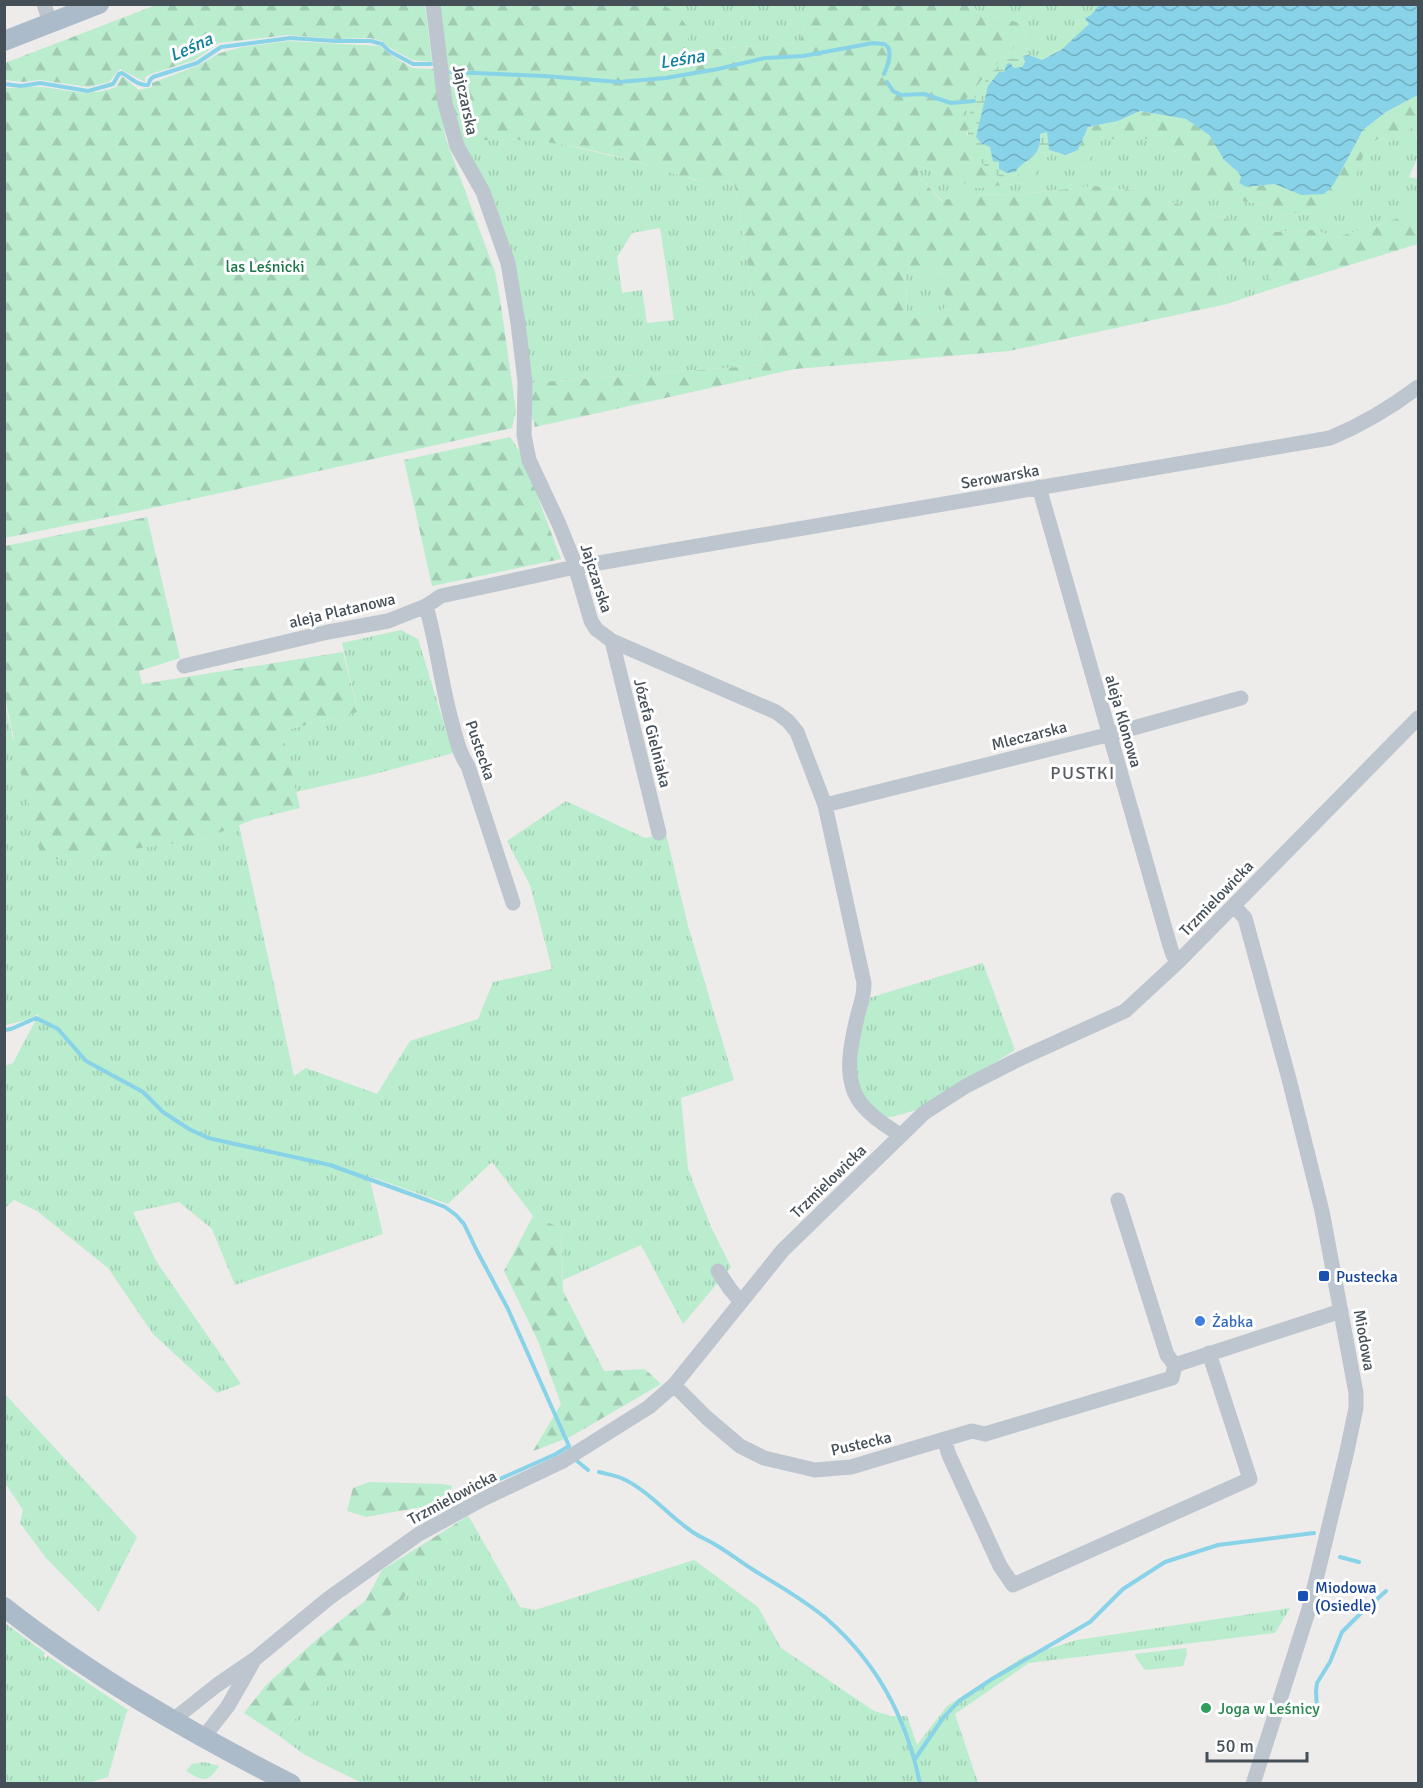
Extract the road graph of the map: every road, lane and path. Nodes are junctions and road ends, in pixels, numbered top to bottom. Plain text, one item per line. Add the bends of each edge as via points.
1 (99, 4) edge
2 (433, 4) edge
3 (47, 14) edge
4 (4, 42) edge
5 (1419, 387) edge
6 (1039, 487) junction
7 (575, 567) junction
8 (426, 606) junction
9 (612, 641) junction
10 (184, 666) dead end
11 (1241, 698) dead end
12 (1419, 718) edge
13 (1109, 734) junction
14 (825, 805) junction
15 (659, 833) dead end
16 (513, 903) dead end
17 (1234, 906) junction
18 (1178, 962) junction
19 (900, 1136) junction
20 (1118, 1200) dead end
21 (718, 1271) dead end
22 (741, 1302) junction
23 (1341, 1311) junction
24 (1209, 1353) junction
25 (1175, 1365) junction
26 (674, 1385) junction
27 (944, 1439) junction
28 (4, 1607) edge
29 (255, 1659) junction
30 (172, 1720) junction
31 (203, 1738) junction
32 (291, 1784) edge
33 (1254, 1784) edge

1 - 3 main road
2 - 7 street, Jajczarska via 445,104 457,146 483,192 508,263 525,382 524,435 529,460
3 - 4 main road
5 - 6 street, Serowarska via 1380,414 1330,438
6 - 7 street, Serowarska
6 - 13 street, aleja Klonowa
7 - 8 street, aleja Platanowa via 441,596
7 - 9 street, Jajczarska via 591,621
8 - 10 street, aleja Platanowa via 388,621
8 - 16 street, Pustecka via 461,756 468,766
9 - 14 street, Jajczarska via 776,712 788,721 797,732
9 - 15 street, Józefa Gielniaka
11 - 13 street, Mleczarska
12 - 17 street, Trzmielowicka
13 - 14 street, Mleczarska
13 - 18 street, aleja Klonowa via 1170,946
14 - 19 street, Jajczarska via 864,982 851,1050 852,1085 862,1106
17 - 18 street, Trzmielowicka
17 - 23 street, Miodowa via 1245,918 1289,1079 1322,1211
18 - 19 street, Trzmielowicka via 1125,1011 966,1086 924,1113
19 - 22 street, Trzmielowicka via 783,1250
20 - 25 street via 1167,1355
21 - 22 street
22 - 26 street, Trzmielowicka
23 - 24 street, Pustecka
23 - 33 street, Miodowa via 1356,1408 1307,1618
24 - 25 street, Pustecka
24 - 27 street via 1250,1479 1013,1585 1000,1566
25 - 27 street, Pustecka via 1172,1378 985,1434 972,1431
26 - 27 street, Pustecka via 740,1446 764,1458 815,1470 851,1467
26 - 29 street, Trzmielowicka via 649,1407 563,1461 419,1534 330,1598
28 - 30 main road
29 - 30 street, Trzmielowicka
29 - 31 street, Trzmielowicka via 228,1706
30 - 31 main road
31 - 32 main road

